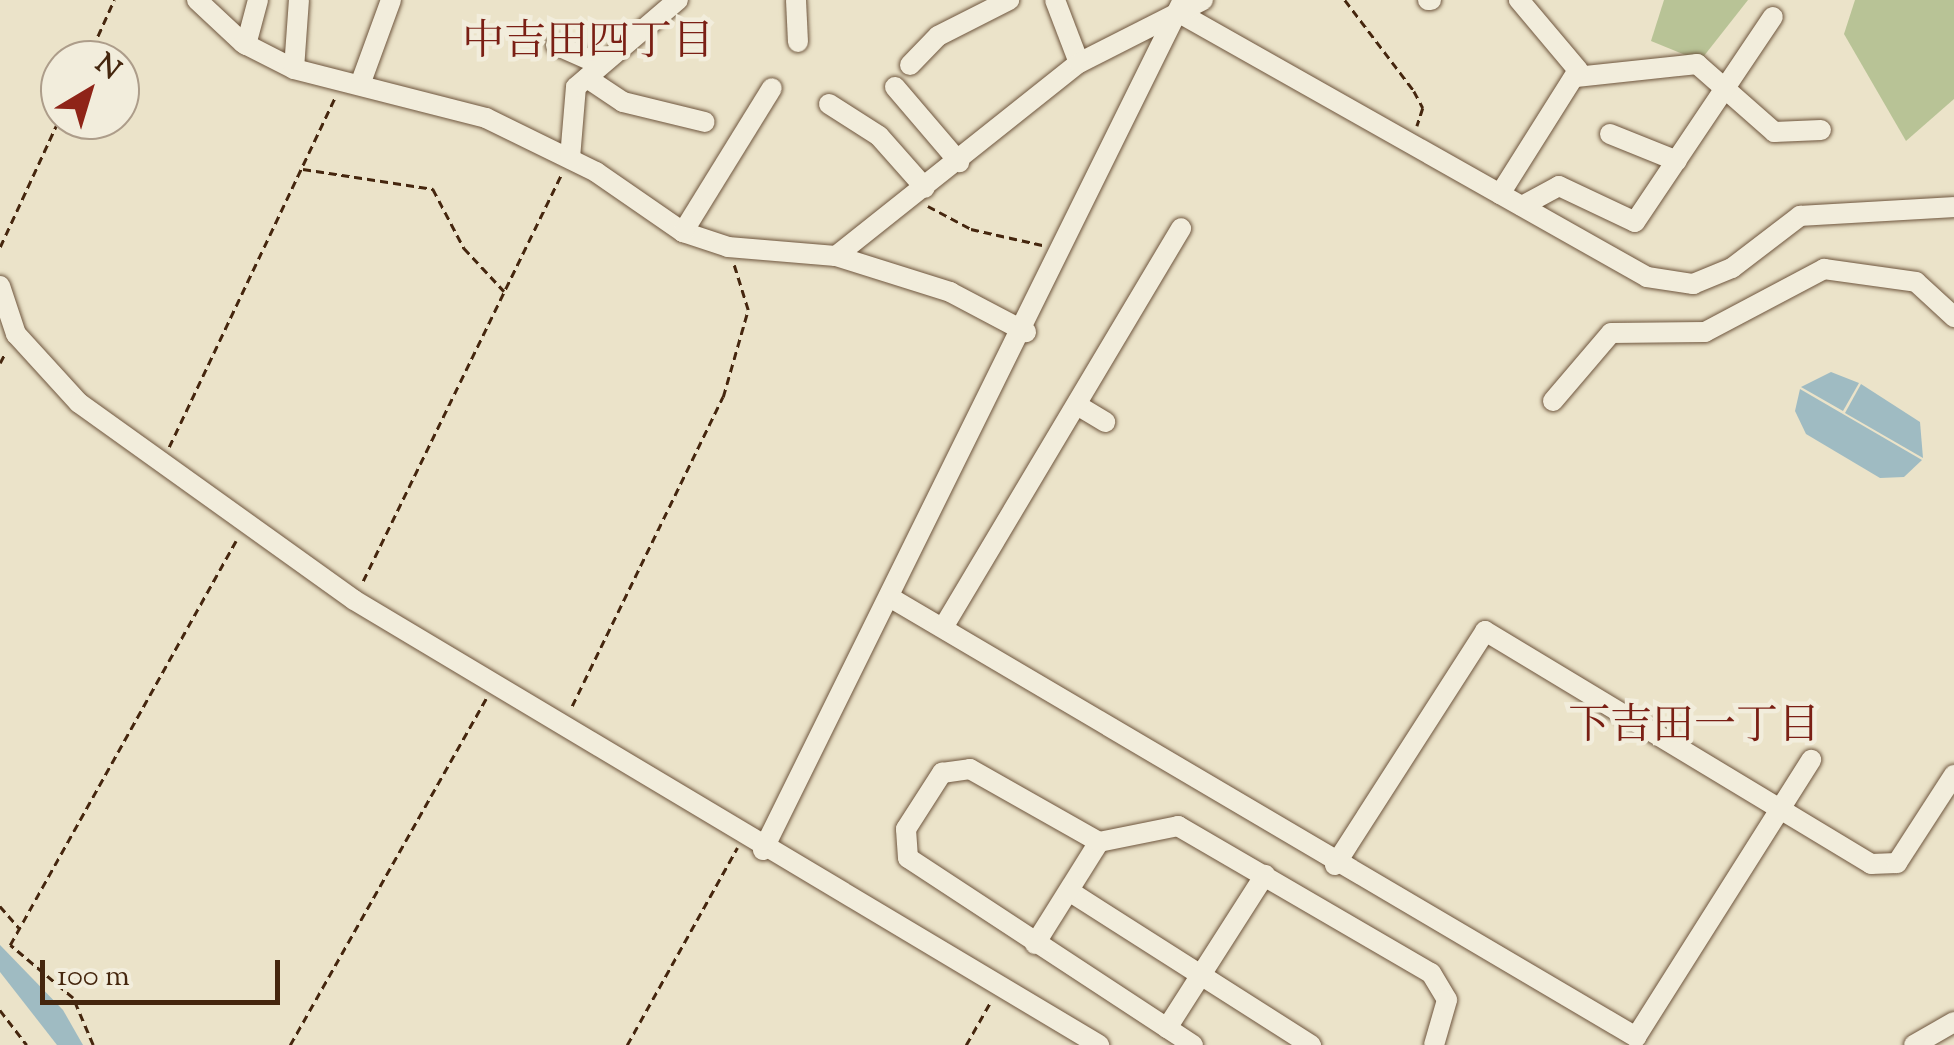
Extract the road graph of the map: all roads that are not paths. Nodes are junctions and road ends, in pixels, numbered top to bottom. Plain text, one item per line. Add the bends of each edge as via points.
1 (196, 0) edge
2 (258, 0) edge
3 (299, 0) edge
4 (391, 0) edge
5 (678, 0) edge
6 (796, 0) edge
7 (1009, 0) edge
8 (1055, 0) edge
9 (1203, 0) edge
10 (1520, 0) edge
11 (1183, 8) edge
12 (1773, 17) dead end
13 (798, 42) dead end
14 (246, 45) junction
15 (556, 45) dead end
16 (1078, 63) junction
17 (910, 65) dead end
18 (294, 69) junction
19 (594, 72) junction
20 (1576, 78) junction
21 (353, 80) junction
22 (1725, 84) junction
23 (895, 87) dead end
24 (772, 88) dead end
25 (829, 104) dead end
26 (704, 122) dead end
27 (1821, 130) dead end
28 (1610, 134) dead end
29 (570, 158) junction
30 (1678, 161) junction
31 (959, 162) junction
32 (921, 191) junction
33 (1500, 194) junction
34 (1522, 206) junction
35 (1954, 207) edge
36 (1181, 228) dead end
37 (683, 232) junction
38 (836, 256) junction
39 (0, 286) edge
40 (0, 317) edge
41 (1954, 317) edge
42 (1026, 332) junction
43 (16, 334) junction
44 (1553, 401) dead end
45 (1077, 405) junction
46 (1105, 422) dead end
47 (891, 598) junction
48 (944, 626) junction
49 (1811, 760) dead end
50 (1954, 776) edge
51 (1781, 808) junction
52 (1098, 842) junction
53 (763, 850) junction
54 (1335, 865) junction
55 (1265, 874) junction
56 (1069, 892) junction
57 (1036, 944) junction
58 (1200, 976) junction
59 (1954, 1022) edge
60 (1167, 1028) junction
61 (1099, 1045) edge
62 (1193, 1045) edge
63 (1311, 1045) edge
64 (1434, 1045) edge
65 (1914, 1045) edge

1 - 14 street
2 - 14 street
3 - 18 street
4 - 21 street
5 - 19 street
6 - 13 street
7 - 17 street via 938,36
8 - 16 street
9 - 11 street
10 - 20 street
11 - 16 street
11 - 33 street
11 - 42 street
12 - 22 street via 1751,60
14 - 18 street
15 - 19 street
16 - 31 street
18 - 21 street
19 - 26 street via 623,102
19 - 29 street via 576,88
20 - 22 street via 1676,63
20 - 33 street
21 - 29 street via 486,118
22 - 27 street via 1774,132
22 - 30 street
23 - 31 street
24 - 37 street
25 - 32 street via 879,136
28 - 30 street
29 - 37 street
30 - 34 street via 1635,222 1559,186
31 - 32 street
32 - 38 street
33 - 34 street
34 - 35 street via 1647,277 1693,284 1732,268 1800,216
36 - 45 street
37 - 38 street via 728,247
38 - 42 street via 950,292
39 - 43 street
40 - 43 street
41 - 44 street via 1916,282 1824,269 1705,332 1610,333
42 - 47 street
43 - 53 street via 79,402 354,600
45 - 46 street
45 - 48 street
47 - 48 street
47 - 53 street
48 - 54 street
49 - 51 street
50 - 51 street via 1897,863 1871,864
51 - 54 street via 1636,1036
51 - 54 street via 1485,631
52 - 55 street via 1178,826
52 - 56 street
52 - 57 street via 970,769 942,773 906,830 908,858
53 - 61 street
55 - 58 street
55 - 64 street via 1431,973 1447,1000
56 - 57 street
56 - 58 street
57 - 60 street
58 - 60 street
58 - 63 street
59 - 65 street
60 - 62 street

